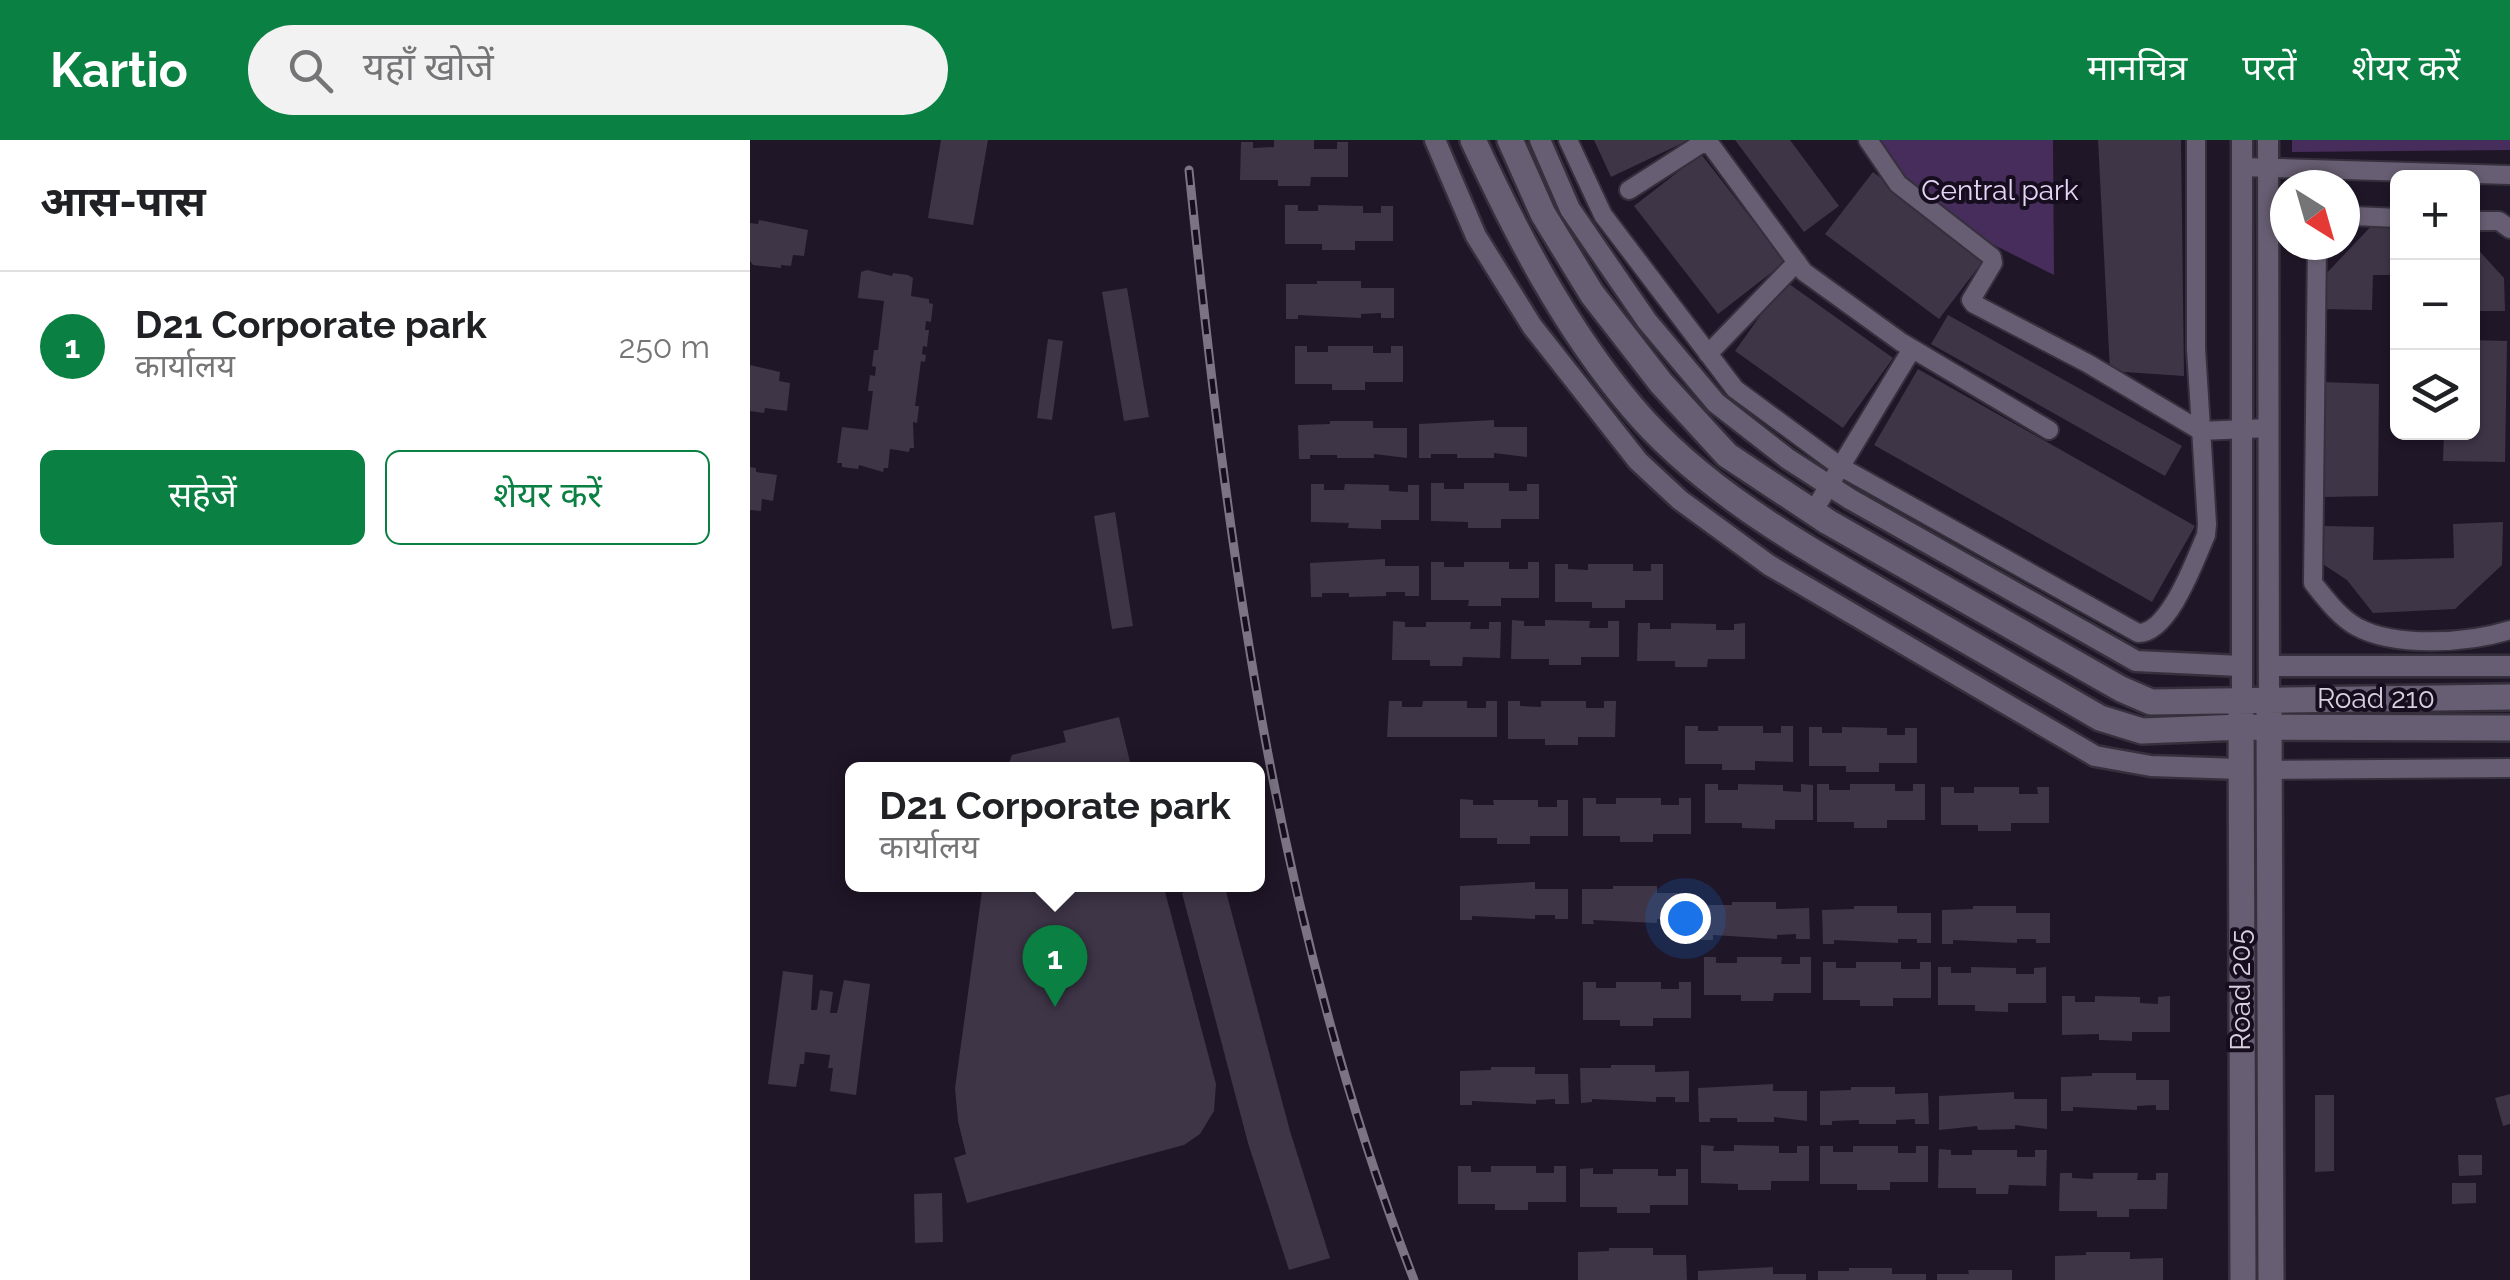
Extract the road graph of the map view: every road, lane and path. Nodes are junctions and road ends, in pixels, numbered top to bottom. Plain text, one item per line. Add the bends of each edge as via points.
1 (1435, 140) edge
2 (1473, 140) edge
3 (1510, 140) edge
4 (1540, 140) edge
5 (1568, 140) edge
6 (1707, 140) edge
7 (1868, 140) edge
8 (2196, 140) edge
9 (2242, 140) edge
10 (2268, 140) edge
11 (2242, 166) junction
12 (2268, 168) junction
13 (2510, 175) edge
14 (1629, 190) dead end
15 (2360, 216) edge
16 (2390, 218) edge
17 (2480, 221) edge
18 (2510, 229) edge
19 (2317, 260) edge
20 (1797, 262) junction
21 (1912, 349) junction
22 (1708, 354) junction
23 (2268, 428) junction
24 (2242, 429) junction
25 (2049, 430) dead end
26 (2201, 431) junction
27 (1841, 467) junction
28 (1830, 486) junction
29 (1813, 512) junction
30 (2503, 633) edge
31 (2240, 666) junction
32 (2269, 666) junction
33 (2503, 666) edge
34 (2510, 697) edge
35 (2269, 701) junction
36 (2241, 714) junction
37 (2269, 727) junction
38 (2510, 728) edge
39 (2510, 768) edge
40 (2240, 769) junction
41 (2269, 770) junction
42 (2243, 1280) edge
43 (2270, 1280) edge

1 - 40 street via 1476,236 1532,326 1604,422 1680,500 1769,565 2095,756
2 - 36 main road via 1564,312 1632,408 1702,474 1813,552 2100,718 2142,731
3 - 29 main road via 1592,294 1661,383 1727,455
4 - 28 street via 1570,208 1704,389
5 - 22 street via 1603,215
6 - 14 street
6 - 20 street
7 - 26 street via 1901,187 1992,257 1972,303
8 - 26 street
9 - 11 street
10 - 12 street
11 - 12 street
11 - 24 street
12 - 13 street
12 - 23 street
15 - 16 street
17 - 18 street
19 - 30 street via 2313,583 2356,626 2378,634 2466,641
20 - 21 street
20 - 22 street
21 - 25 street
21 - 27 street
22 - 27 street via 1735,389
23 - 24 street
23 - 32 street
24 - 26 street
24 - 31 street
26 - 27 street via 2206,536 2175,602 2145,634
27 - 28 street
28 - 29 street
28 - 31 street via 2136,660
29 - 36 main road via 2122,689 2151,702
30 - 33 street
31 - 36 street
32 - 33 street
32 - 35 street
34 - 35 main road, Road 210
35 - 36 main road, Road 210
35 - 37 main road, Road 205
36 - 37 main road, Road 210
36 - 40 main road, Road 205
37 - 38 main road, Road 210
37 - 41 main road, Road 205
39 - 41 street
40 - 42 main road, Road 205
41 - 43 main road, Road 205

